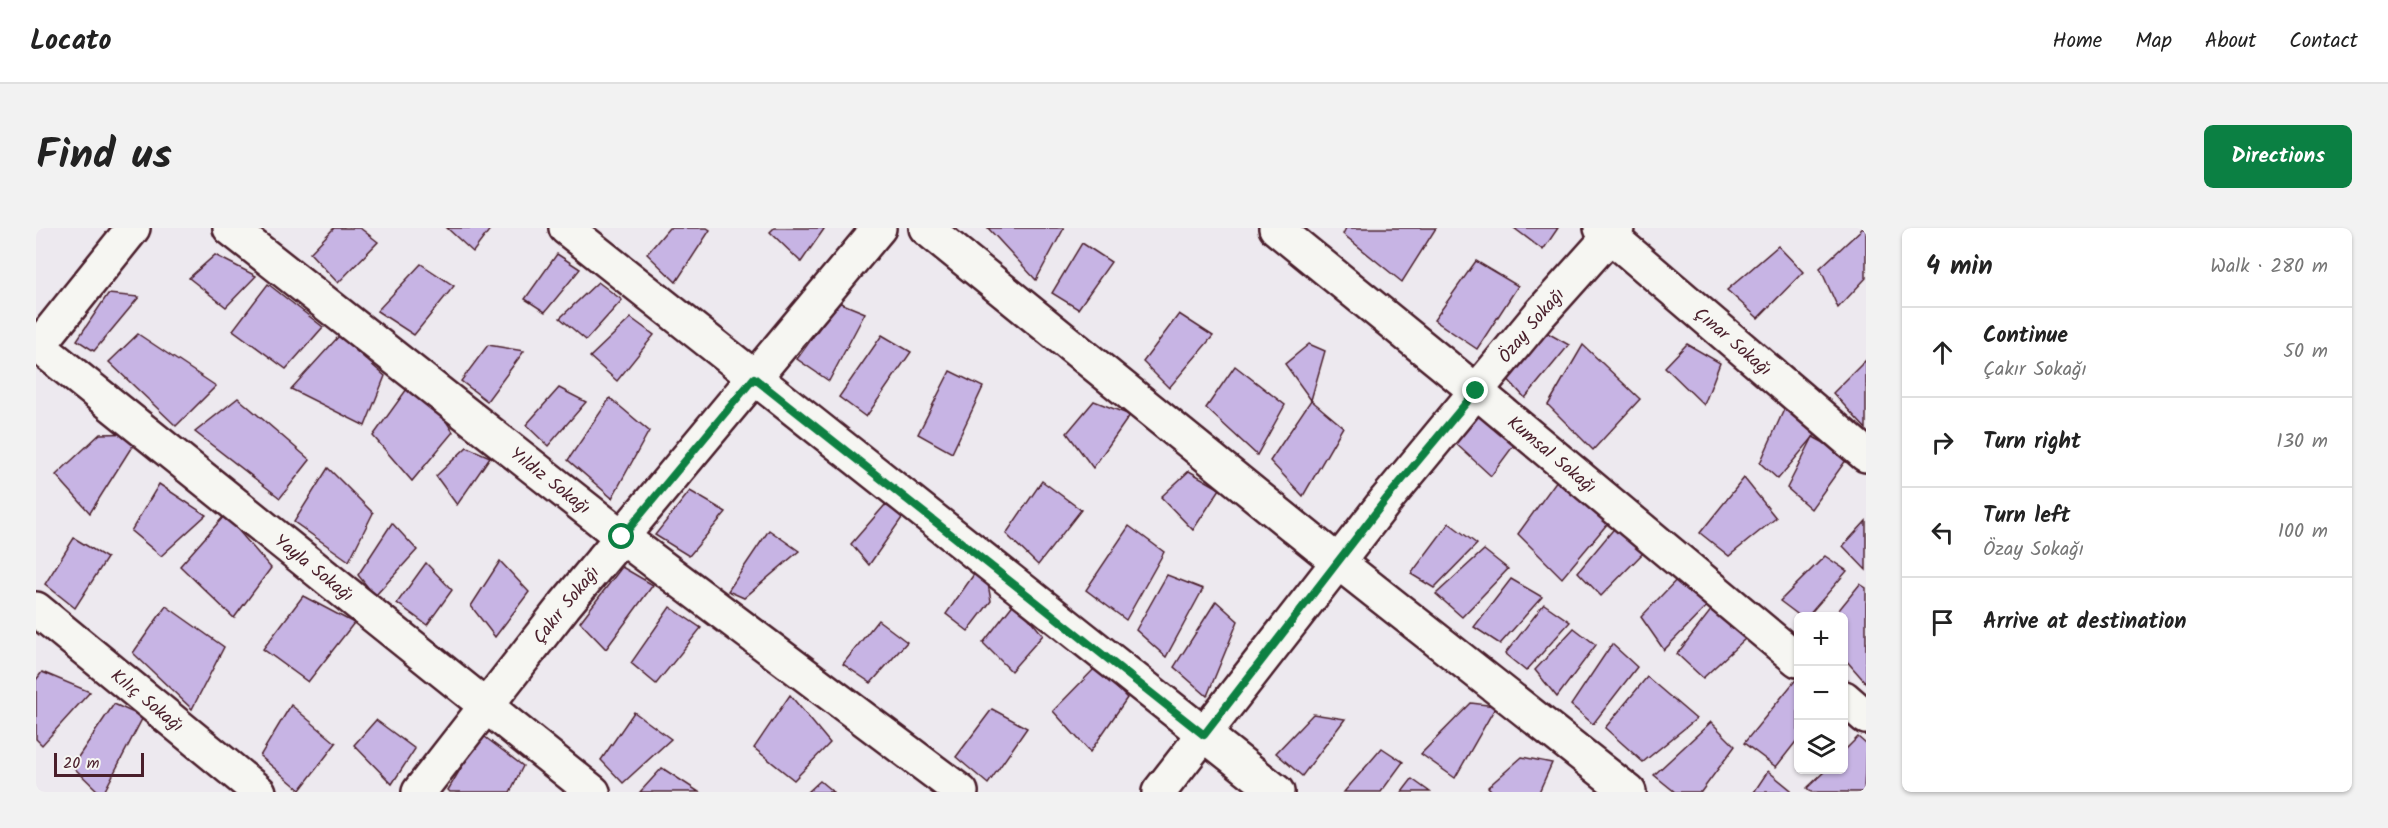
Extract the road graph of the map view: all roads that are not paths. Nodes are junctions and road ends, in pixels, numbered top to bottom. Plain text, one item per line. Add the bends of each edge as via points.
1 (133, 228) edge
2 (230, 228) edge
3 (566, 228) edge
4 (879, 228) edge
5 (926, 228) edge
6 (1276, 228) edge
7 (1609, 230) edge
8 (37, 346) edge
9 (754, 378) junction
10 (1476, 391) junction
11 (1866, 455) edge
12 (622, 537) junction
13 (1338, 562) junction
14 (36, 609) edge
15 (1794, 657) edge
16 (1848, 701) edge
17 (486, 706) junction
18 (1866, 717) edge
19 (1204, 735) junction
20 (260, 792) edge
21 (419, 792) edge
22 (593, 792) edge
23 (962, 792) edge
24 (1160, 792) edge
25 (1277, 792) edge
26 (1629, 792) edge

1 - 8 street
2 - 12 street, Yıldız Sokağı
3 - 9 street
4 - 9 street, Çakır Sokağı
5 - 13 street
6 - 10 street, Kumsal Sokağı
7 - 10 street, Özay Sokağı
7 - 11 street, Çınar Sokağı
8 - 17 street, Yayla Sokağı
9 - 12 street, Çakır Sokağı
9 - 19 street
10 - 13 street, Özay Sokağı
10 - 15 street, Kumsal Sokağı
12 - 17 street, Çakır Sokağı
12 - 23 street, Yıldız Sokağı
13 - 19 street, Özay Sokağı
13 - 26 street
14 - 20 street, Kılıç Sokağı
16 - 18 street
17 - 21 street, Çakır Sokağı
17 - 22 street, Yayla Sokağı
19 - 24 street, Özay Sokağı
19 - 25 street

